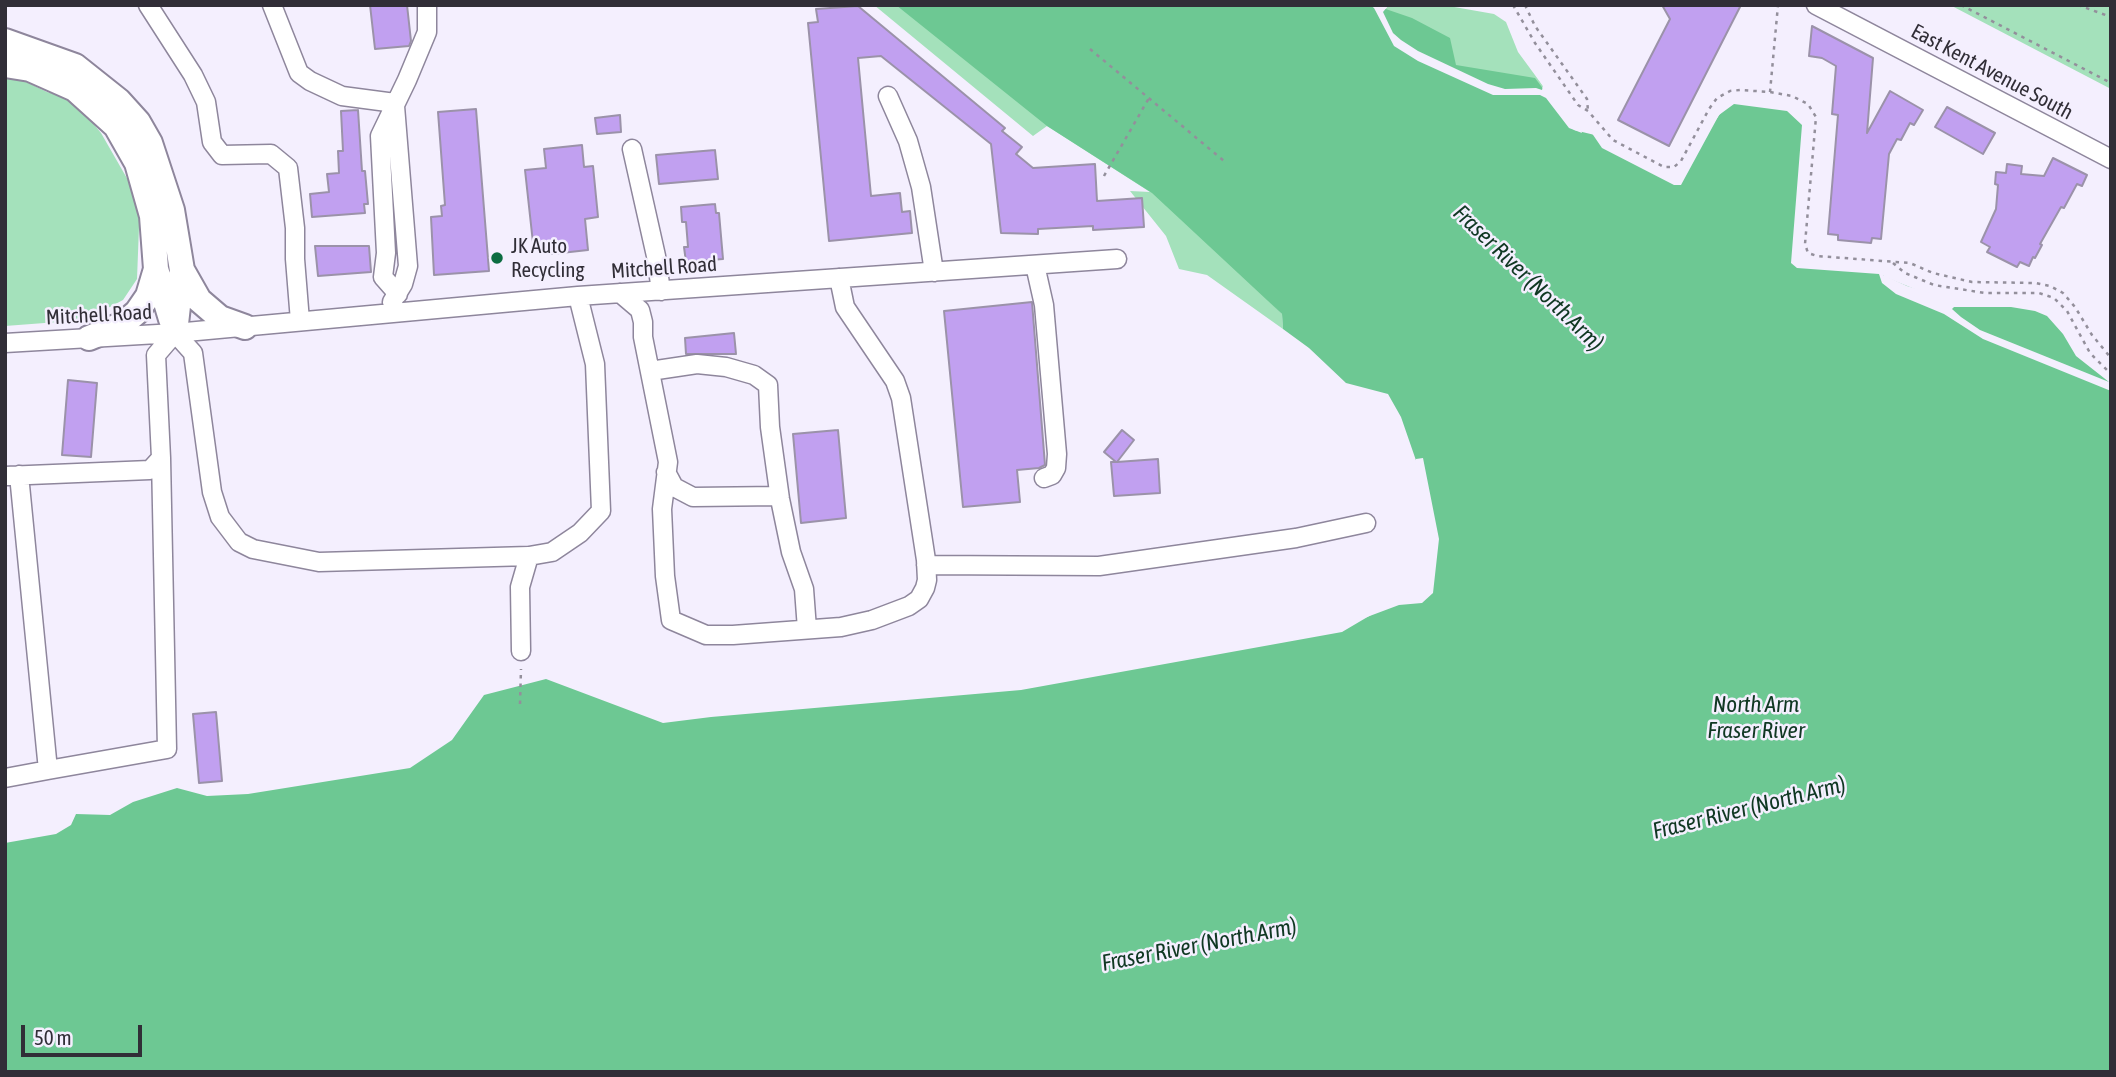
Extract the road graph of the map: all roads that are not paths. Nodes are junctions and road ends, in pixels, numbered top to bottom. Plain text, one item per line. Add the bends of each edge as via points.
1 (148, 5) edge
2 (272, 5) edge
3 (427, 5) edge
4 (1816, 5) edge
5 (5, 41) edge
6 (5, 65) edge
7 (888, 96) dead end
8 (395, 103) junction
9 (632, 149) dead end
10 (2111, 159) edge
11 (1116, 259) dead end
12 (1035, 265) junction
13 (156, 269) junction
14 (182, 270) junction
15 (934, 271) junction
16 (839, 278) junction
17 (661, 290) junction
18 (620, 293) junction
19 (578, 296) junction
20 (376, 315) junction
21 (300, 321) junction
22 (246, 327) junction
23 (175, 333) junction
24 (89, 338) junction
25 (5, 343) edge
26 (650, 371) junction
27 (160, 458) junction
28 (666, 472) junction
29 (12, 475) edge
30 (1044, 478) dead end
31 (779, 496) junction
32 (1366, 523) dead end
33 (528, 556) junction
34 (926, 565) junction
35 (807, 629) junction
36 (521, 651) road end
37 (48, 770) junction
38 (5, 778) edge

1 - 21 street via 193,75 206,102 212,142 222,155 271,154 288,168
2 - 8 street via 299,73 342,96
3 - 8 street via 427,32
4 - 10 street, East Kent Avenue South
5 - 14 highway via 75,66 119,100 138,122 163,177
6 - 13 highway via 30,69 75,89 116,126 137,163 152,216
7 - 15 street via 921,187
8 - 20 street via 408,266 398,294
9 - 17 street
11 - 12 street, Mitchell Road
12 - 15 street, Mitchell Road
12 - 30 street via 1044,305 1057,454 1056,468
13 - 23 highway
13 - 24 highway via 148,296 137,312 123,324
14 - 22 highway via 199,300 220,318
14 - 23 highway
15 - 16 street, Mitchell Road
16 - 17 street, Mitchell Road
16 - 34 street via 845,307 895,381 901,398
17 - 18 street, Mitchell Road
18 - 19 street, Mitchell Road
18 - 26 street via 640,310
19 - 20 street, Mitchell Road
19 - 33 street via 595,364 601,511 552,552
20 - 21 street, Mitchell Road
21 - 22 street, Mitchell Road
22 - 23 street, Mitchell Road
23 - 24 street, Mitchell Road
23 - 27 street via 156,355
23 - 33 street via 193,353 212,492 220,517 239,542 319,562
24 - 25 street, Mitchell Road
26 - 28 street via 668,462
26 - 31 street via 697,364 726,367 754,375 768,386
27 - 29 street via 150,470
27 - 37 street via 167,750
28 - 31 street via 674,487 693,498
28 - 35 street via 662,509 671,620 706,635
29 - 37 street
31 - 35 street via 804,590
32 - 34 street via 1296,538 1099,566
33 - 36 street via 520,587
34 - 35 street via 925,589 909,606 841,627
37 - 38 street

